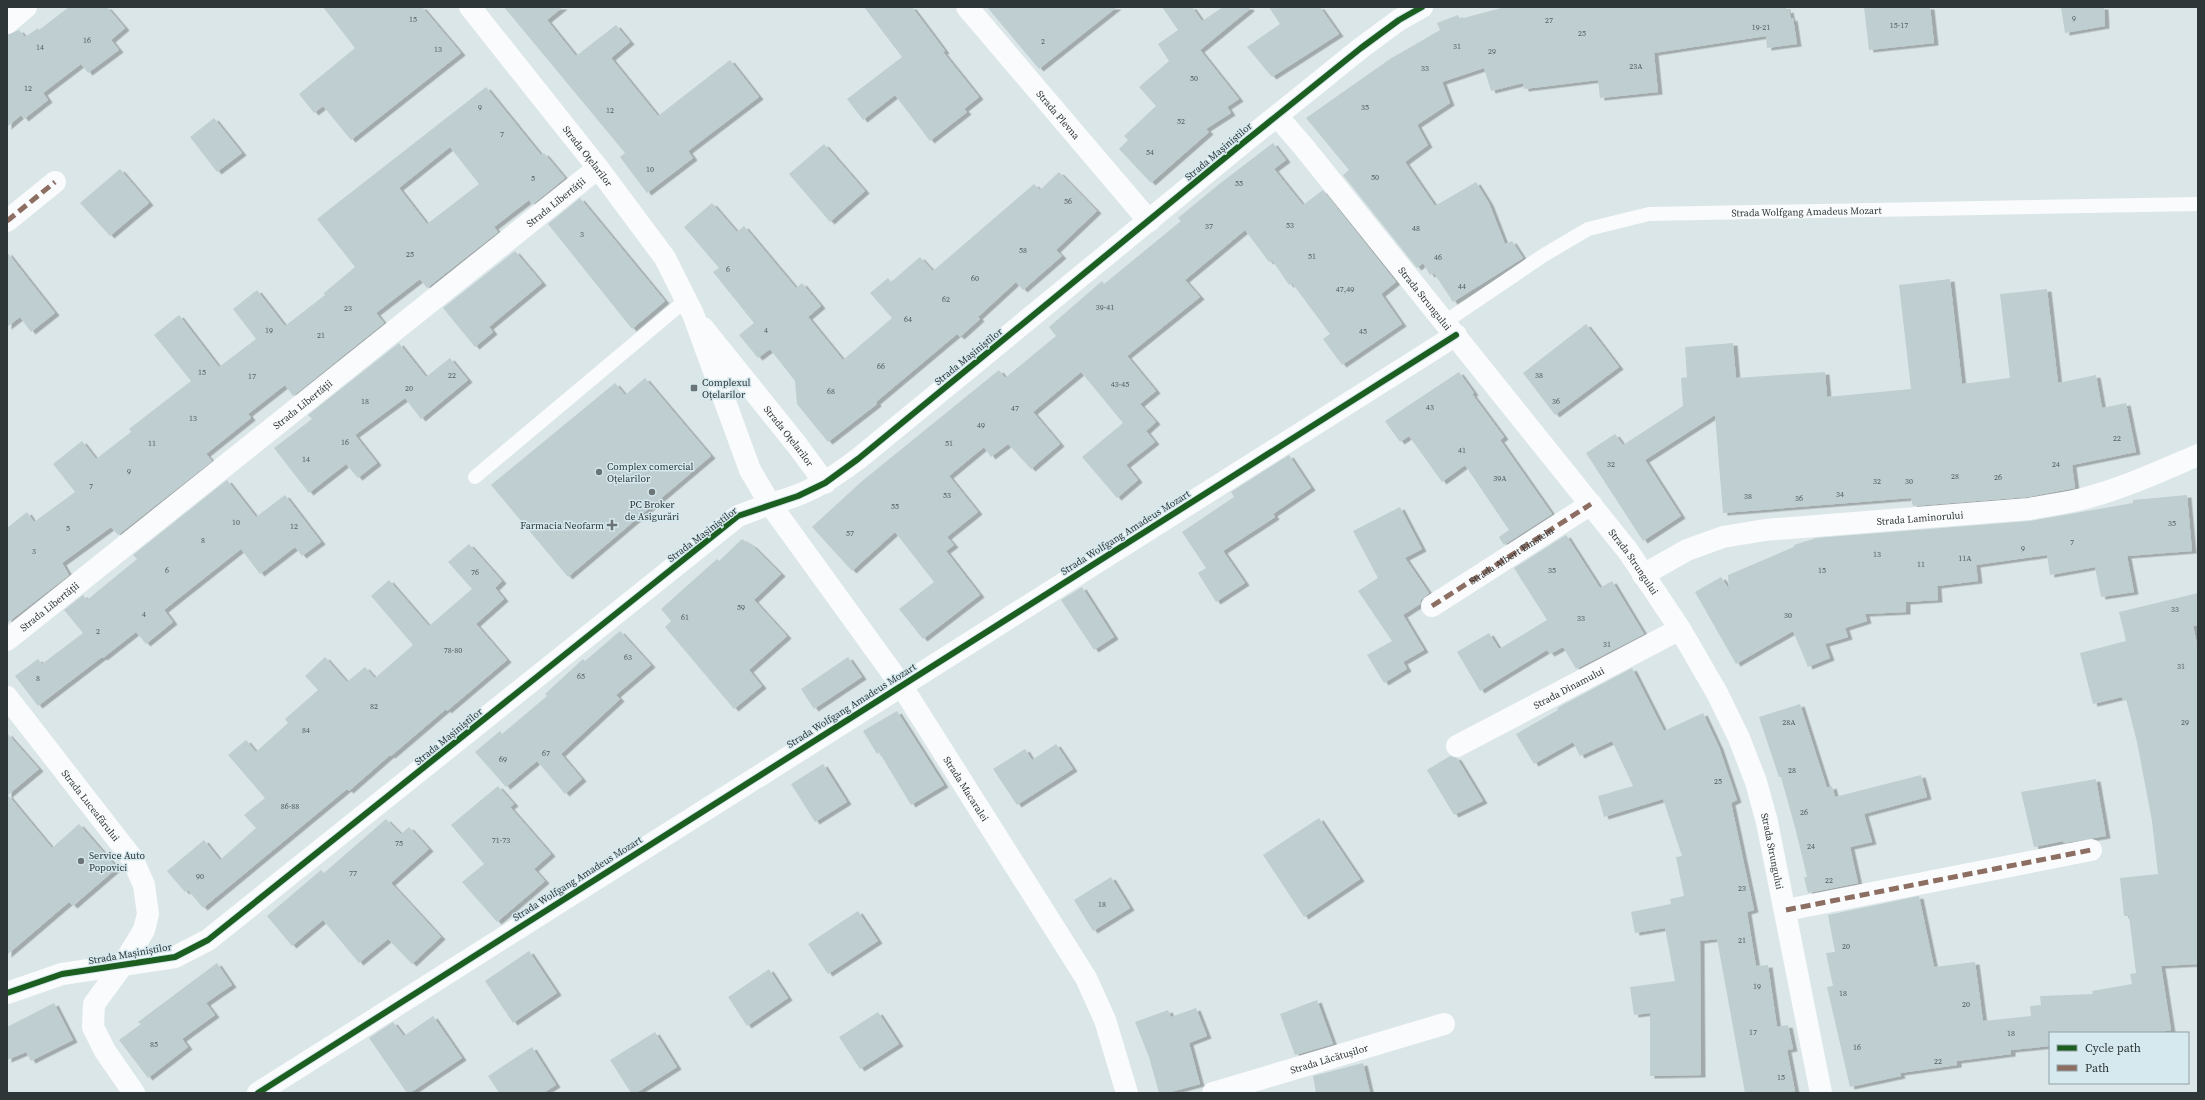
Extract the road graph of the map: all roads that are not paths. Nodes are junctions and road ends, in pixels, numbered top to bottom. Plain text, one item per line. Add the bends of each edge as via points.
1 (26, 7) edge
2 (470, 7) edge
3 (967, 7) edge
4 (1422, 7) edge
5 (7, 23) edge
6 (1277, 116) junction
7 (598, 168) junction
8 (55, 182) dead end
9 (2198, 204) edge
10 (7, 221) edge
11 (1149, 221) junction
12 (690, 307) junction
13 (1450, 329) junction
14 (2198, 455) edge
15 (475, 477) dead end
16 (825, 483) junction
17 (770, 504) junction
18 (1591, 504) junction
19 (1643, 574) junction
20 (1432, 606) dead end
21 (1680, 629) junction
22 (7, 640) edge
23 (901, 685) junction
24 (7, 697) edge
25 (1457, 746) dead end
26 (2091, 850) dead end
27 (1786, 910) junction
28 (122, 966) junction
29 (7, 994) edge
30 (1444, 1024) dead end
31 (134, 1093) edge
32 (258, 1093) edge
33 (1127, 1093) edge
34 (1213, 1093) edge
35 (1821, 1093) edge

1 - 5 street
2 - 7 street, Strada Oțelarilor
3 - 11 street, Strada Plevna
4 - 6 street, Strada Mașiniștilor via 1399,20 1361,48
6 - 11 street, Strada Mașiniștilor
6 - 13 street, Strada Strungului
7 - 12 street, Strada Oțelarilor via 665,258
7 - 22 street, Strada Libertății
8 - 10 street
9 - 13 lane, Strada Wolfgang Amadeus Mozart via 1648,214 1588,229 1544,255
11 - 16 street, Strada Mașiniștilor
12 - 15 lane
12 - 16 street, Strada Oțelarilor
12 - 17 street, Strada Oțelarilor via 750,470
13 - 18 street, Strada Strungului
13 - 23 street, Strada Wolfgang Amadeus Mozart
14 - 19 street, Strada Laminorului via 2089,497 2029,509 1765,530 1723,537 1687,550
16 - 17 street, Strada Mașiniștilor via 798,496
17 - 23 street, Strada Macaralei
17 - 28 street, Strada Mașiniștilor via 738,516 208,940 175,957
18 - 19 street, Strada Strungului
18 - 20 street, Strada Albert Einstein
19 - 21 street, Strada Strungului
21 - 25 street, Strada Dinamului
21 - 27 street, Strada Strungului via 1717,692 1748,760 1767,822
23 - 32 street, Strada Wolfgang Amadeus Mozart
23 - 33 street, Strada Macaralei via 1086,978 1105,1020
24 - 28 street, Strada Luceafărului via 132,858 144,885 148,914 144,930
26 - 27 street
27 - 35 street, Strada Strungului
28 - 29 street, Strada Mașiniștilor via 62,974
28 - 31 street, Strada Luceafărului via 94,1004 93,1027 105,1051
30 - 34 street, Strada Lăcătușilor

